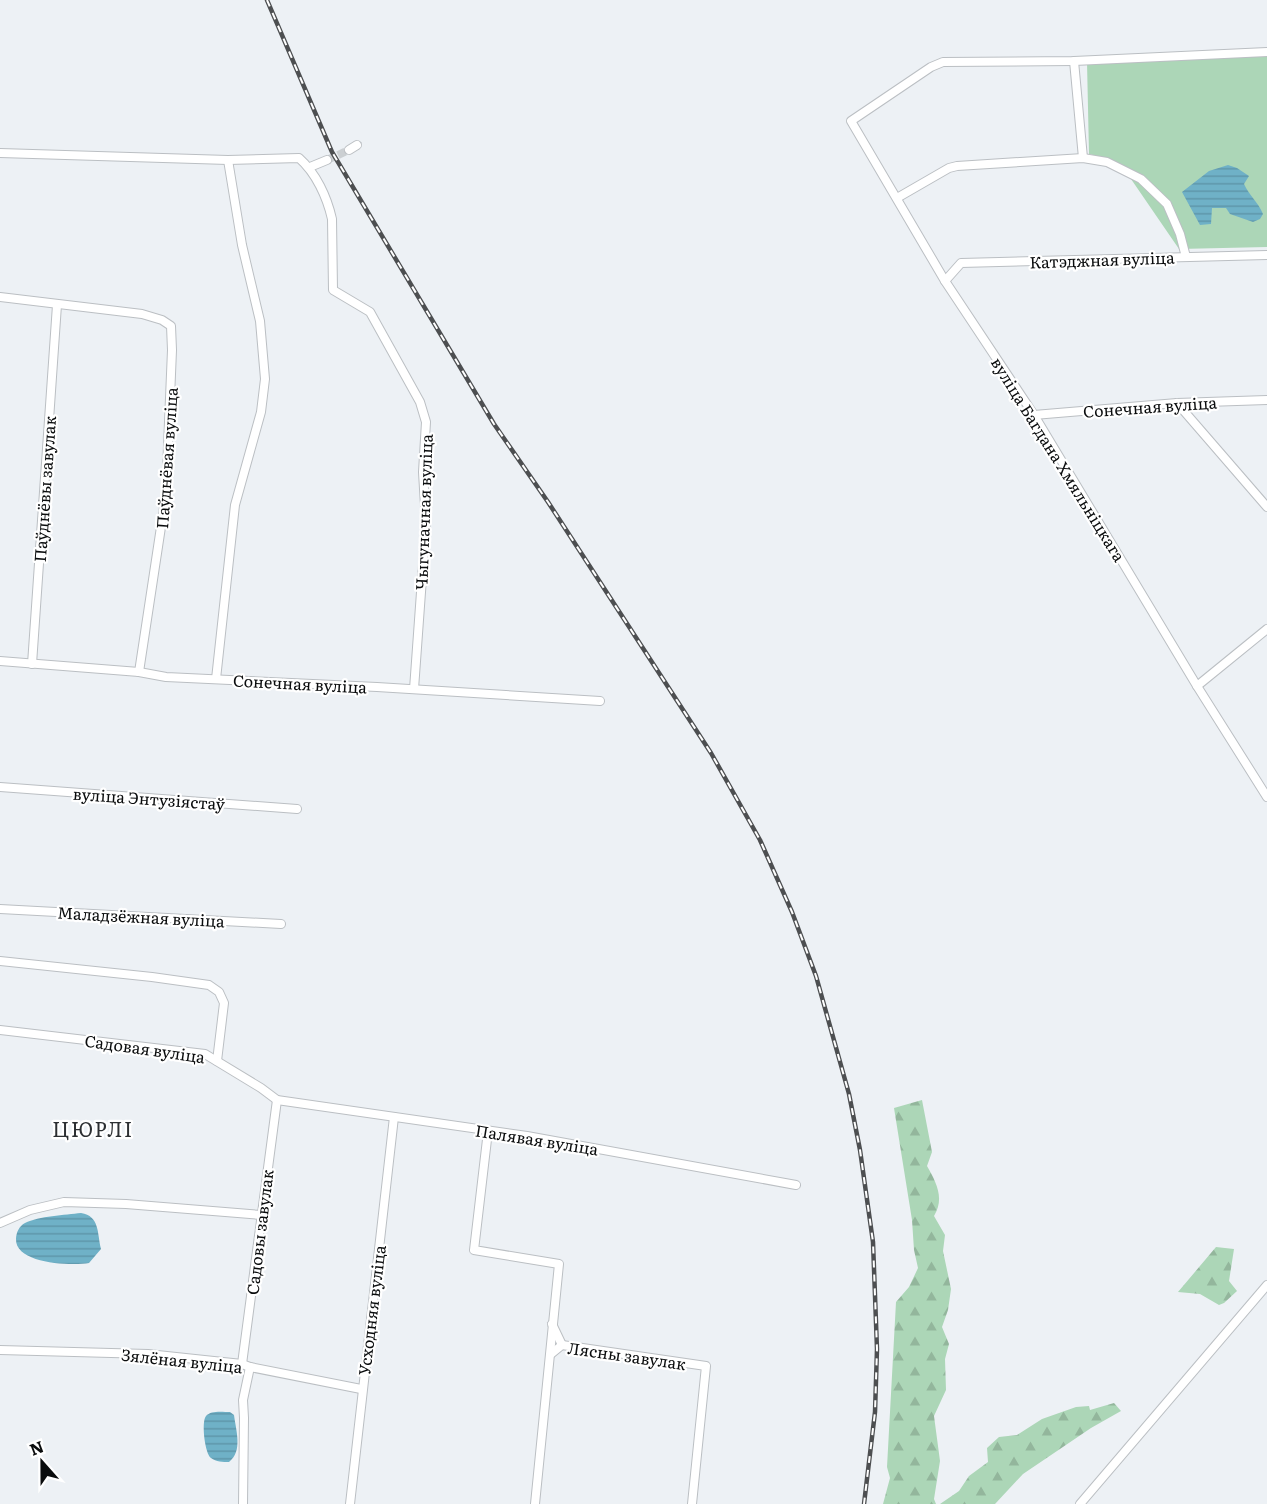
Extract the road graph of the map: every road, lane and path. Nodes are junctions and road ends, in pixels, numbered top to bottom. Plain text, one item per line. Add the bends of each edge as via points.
1 (1267, 52) edge
2 (1074, 61) junction
3 (357, 146) dead end
4 (349, 150) tunnel mouth
5 (0, 153) edge
6 (1083, 158) junction
7 (228, 160) junction
8 (327, 160) tunnel mouth
9 (310, 168) junction
10 (897, 198) junction
11 (1267, 255) edge
12 (1186, 257) junction
13 (945, 281) junction
14 (0, 297) edge
15 (57, 309) junction
16 (1267, 400) edge
17 (1176, 403) junction
18 (1034, 415) junction
19 (1267, 507) edge
20 (1267, 629) edge
21 (0, 661) edge
22 (32, 664) junction
23 (139, 672) junction
24 (216, 679) junction
25 (1197, 686) junction
26 (414, 689) junction
27 (600, 702) dead end
28 (1267, 775) edge
29 (1258, 782) junction
30 (0, 787) edge
31 (1267, 796) edge
32 (297, 809) dead end
33 (0, 909) edge
34 (281, 924) dead end
35 (0, 961) edge
36 (0, 1030) edge
37 (218, 1061) junction
38 (277, 1100) junction
39 (394, 1117) junction
40 (488, 1131) junction
41 (796, 1185) dead end
42 (261, 1215) junction
43 (0, 1223) edge
44 (1267, 1285) edge
45 (551, 1323) junction
46 (562, 1345) junction
47 (0, 1350) edge
48 (551, 1354) junction
49 (246, 1366) junction
50 (361, 1389) junction
51 (243, 1504) edge
52 (350, 1504) edge
53 (535, 1504) edge
54 (692, 1504) edge
55 (1080, 1504) edge

1 - 2 street
2 - 6 street
2 - 10 street, вуліца Багдана Хмяльніцкага via 943,63 931,67 851,121
3 - 4 street
5 - 7 street
6 - 10 street via 957,166
6 - 12 street via 1107,162 1141,179 1167,204
7 - 9 street via 299,158
7 - 24 street via 260,321 265,379 261,412 235,505
8 - 9 street
9 - 26 street, Чыгуначная вуліца via 332,219 333,290 370,312 420,402 426,422 426,523
10 - 13 street, вуліца Багдана Хмяльніцкага
11 - 12 street, Катэджная вуліца
12 - 13 street, Катэджная вуліца via 961,263
13 - 18 street, вуліца Багдана Хмяльніцкага
14 - 15 street
15 - 22 street, Паўднёвы завулак
15 - 23 street, Паўднёвая вуліца via 142,314 171,326 168,474
16 - 17 street, Сонечная вуліца
17 - 18 street, Сонечная вуліца
17 - 19 street
18 - 25 street, вуліца Багдана Хмяльніцкага
20 - 25 street
21 - 22 street, Сонечная вуліца
22 - 23 street, Сонечная вуліца
23 - 24 street, Сонечная вуліца
24 - 26 street, Сонечная вуліца
25 - 29 street, вуліца Багдана Хмяльніцкага
26 - 27 street, Сонечная вуліца
28 - 29 street
29 - 31 street, вуліца Багдана Хмяльніцкага
30 - 32 street, вуліца Энтузіястаў
33 - 34 street, Маладзёжная вуліца
35 - 37 street via 209,985 219,992 224,1003
36 - 37 street, Садовая вуліца via 205,1054
37 - 38 street, Садовая вуліца
38 - 39 street, Палявая вуліца
38 - 42 street, Садовы завулак
39 - 40 street, Палявая вуліца
39 - 50 street, Усходняя вуліца
40 - 41 street, Палявая вуліца
40 - 45 street via 474,1250 559,1264
42 - 43 street via 126,1203 64,1202
42 - 49 street, Садовы завулак
44 - 55 street
45 - 46 street
45 - 48 street
46 - 48 street, Лясны завулак
46 - 54 street, Лясны завулак via 706,1366
47 - 49 street, Зялёная вуліца via 148,1354
48 - 53 street
49 - 50 street, Зялёная вуліца
49 - 51 street, Садовы завулак
50 - 52 street, Усходняя вуліца

